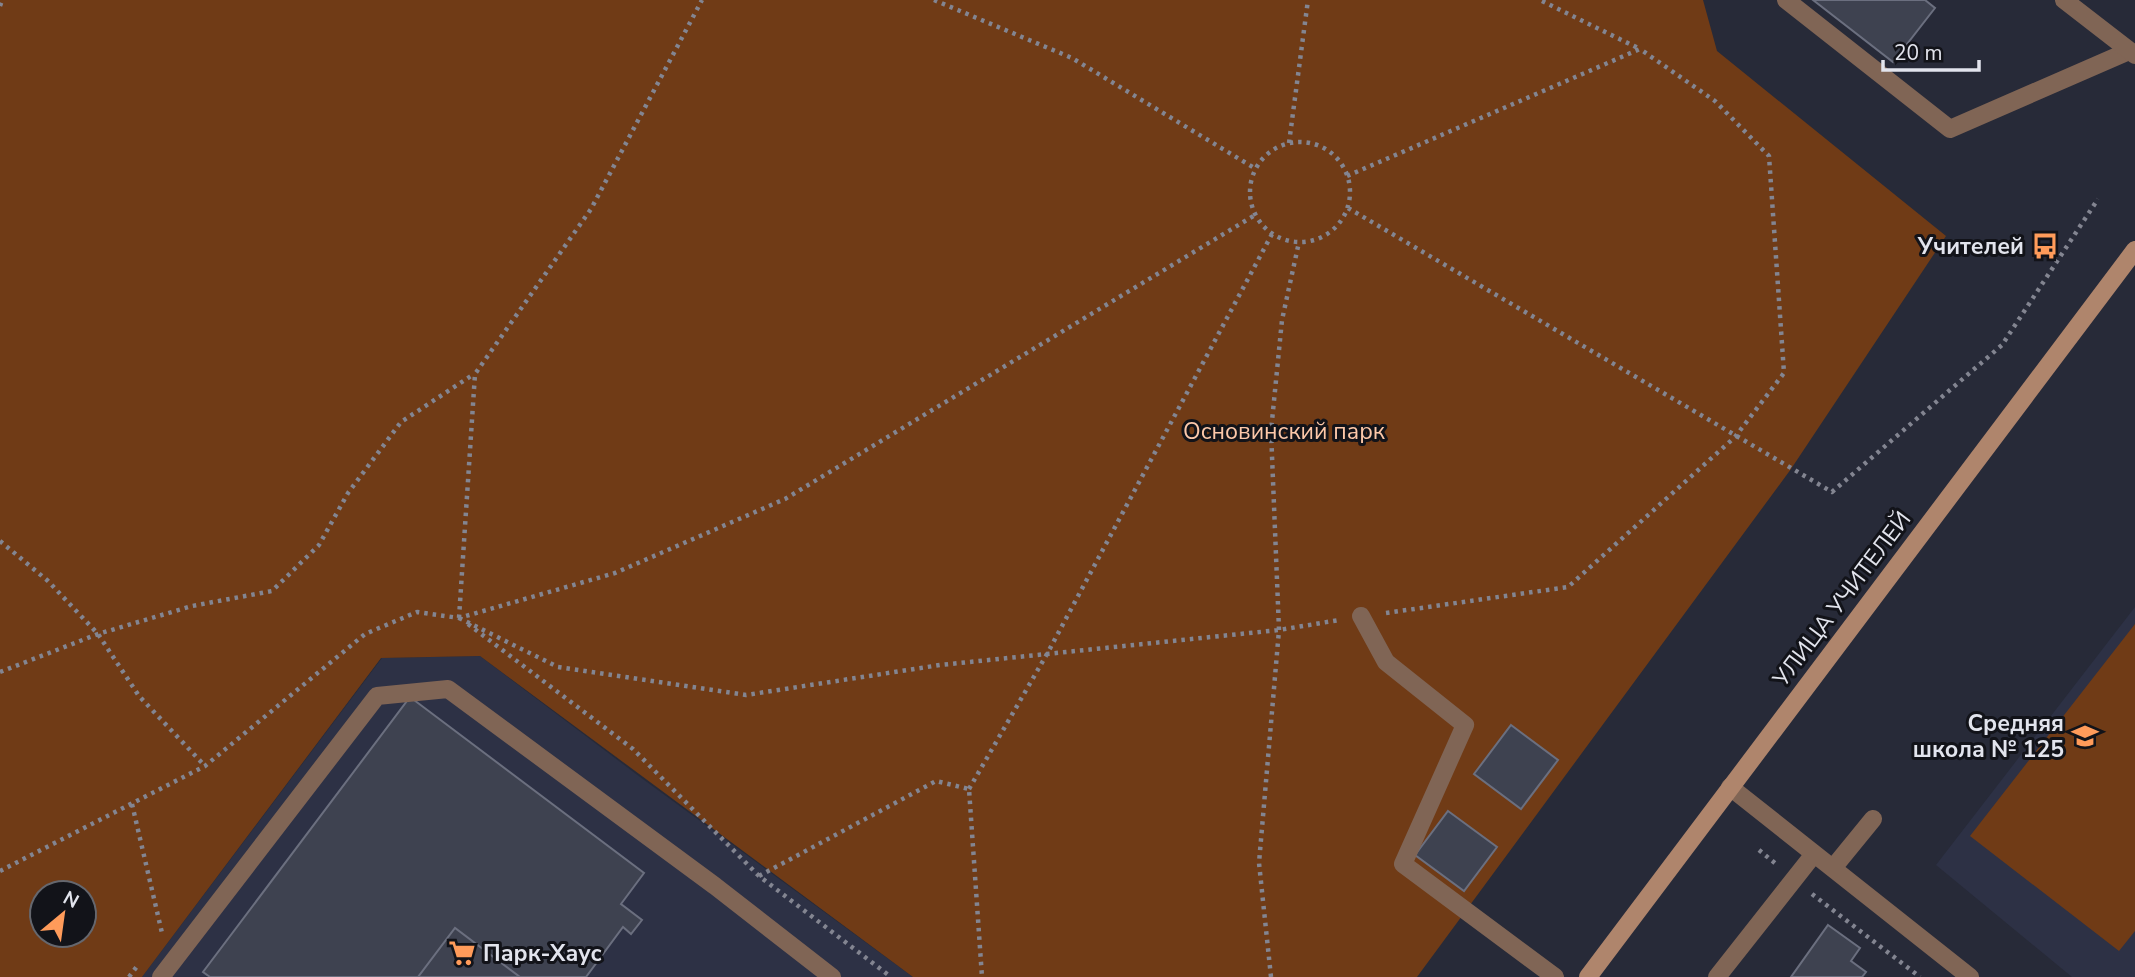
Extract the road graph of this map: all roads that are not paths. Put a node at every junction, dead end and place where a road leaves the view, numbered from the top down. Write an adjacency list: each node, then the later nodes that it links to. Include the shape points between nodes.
1 (1786, 0): 3 (street, via 1950,129)
2 (2063, 0): 3 (street)
3 (2132, 53)
4 (2135, 250): 6 (main road, УЛИЦА УЧИТЕЛЕЙ)
5 (1361, 616): 12 (street, via 1386,662 1465,725 1403,864)
6 (1730, 787): 8 (street); 13 (main road, УЛИЦА УЧИТЕЛЕЙ)
7 (1873, 819): 9 (street)
8 (1814, 854): 9 (street); 14 (street)
9 (1833, 868): 15 (street)
10 (162, 977): 11 (street, via 377,696 447,688)
11 (832, 977)
12 (1555, 977)
13 (1588, 977)
14 (1717, 977)
15 (1970, 977)

